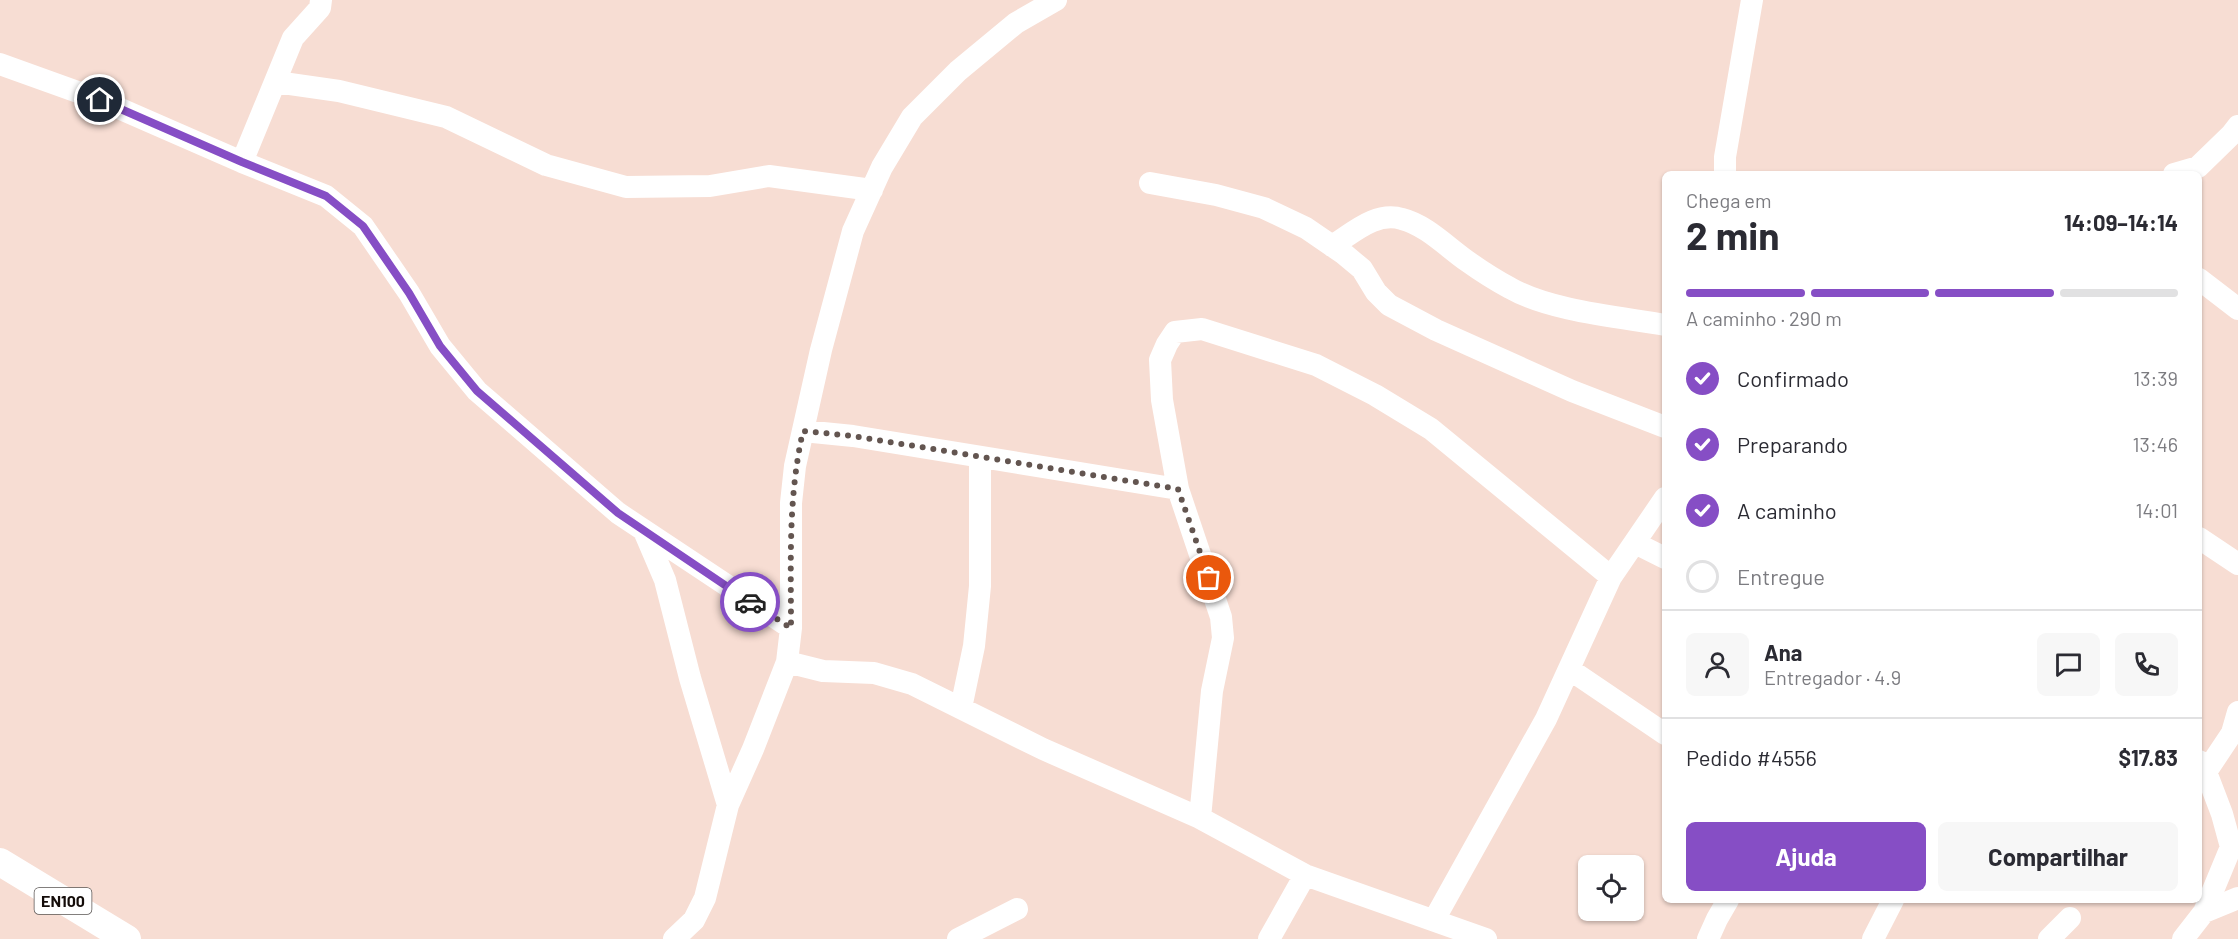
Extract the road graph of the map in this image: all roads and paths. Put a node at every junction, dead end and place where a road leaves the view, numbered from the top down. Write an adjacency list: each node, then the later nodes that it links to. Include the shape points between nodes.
1 (321, 0): 5 (street, via 320,8 293,38)
2 (1056, 0): 11 (street, via 1008,30 958,71 912,117)
3 (1752, 0): 8 (street)
4 (0, 64): 7 (street, via 100,100)
5 (276, 82): 7 (street); 11 (street, via 339,91 446,117 546,165 626,187 710,186 769,176)
6 (2238, 126): 9 (street, via 2198,167)
7 (242, 162): 21 (street, via 326,196 363,226 440,346 477,391)
8 (1725, 171)
9 (2184, 171)
10 (1150, 183): 12 (street, via 1264,207)
11 (872, 190): 17 (street, via 853,231)
12 (1332, 246): 15 (street, via 1376,219 1402,219 1425,230 1512,289 1558,306); 16 (street, via 1362,269 1389,305 1542,378)
13 (2202, 281): 14 (street)
14 (2238, 309)
15 (1662, 324)
16 (1662, 426)
17 (803, 431): 18 (street); 27 (street, via 791,503)
18 (980, 458): 19 (street); 30 (street, via 980,586 974,646)
19 (1178, 489): 26 (street, via 1162,400 1160,360 1175,332 1202,329 1316,365 1376,395 1431,429); 35 (street, via 1222,627)
20 (1662, 502): 23 (street)
21 (644, 531): 27 (street); 34 (street, via 664,580)
22 (2202, 540): 25 (street)
23 (1635, 543): 24 (street); 26 (street)
24 (1662, 556)
25 (2238, 564)
26 (1611, 577): 29 (street)
27 (791, 628): 28 (street)
28 (787, 662): 30 (street, via 823,671 874,674 912,684); 34 (street)
29 (1569, 669): 32 (street); 45 (street, via 1546,719)
30 (961, 708): 35 (street)
31 (2238, 712): 33 (street, via 2232,733)
32 (1662, 732)
33 (2203, 766): 36 (street)
34 (728, 805): 47 (street, via 705,898 694,920)
35 (1200, 818): 38 (street)
36 (2234, 850): 43 (street)
37 (0, 862): 46 (main road, EN100)
38 (1305, 875): 45 (street); 49 (street)
39 (2238, 898): 43 (street)
40 (1726, 903): 51 (street)
41 (1891, 903): 52 (street)
42 (1017, 909): 48 (street)
43 (2204, 912): 54 (street)
44 (2070, 918): 53 (street)
45 (1434, 920): 50 (street)
46 (127, 939)
47 (674, 939)
48 (958, 939)
49 (1269, 939)
50 (1486, 939)
51 (1708, 939)
52 (1872, 939)
53 (2049, 939)
54 (2183, 939)

